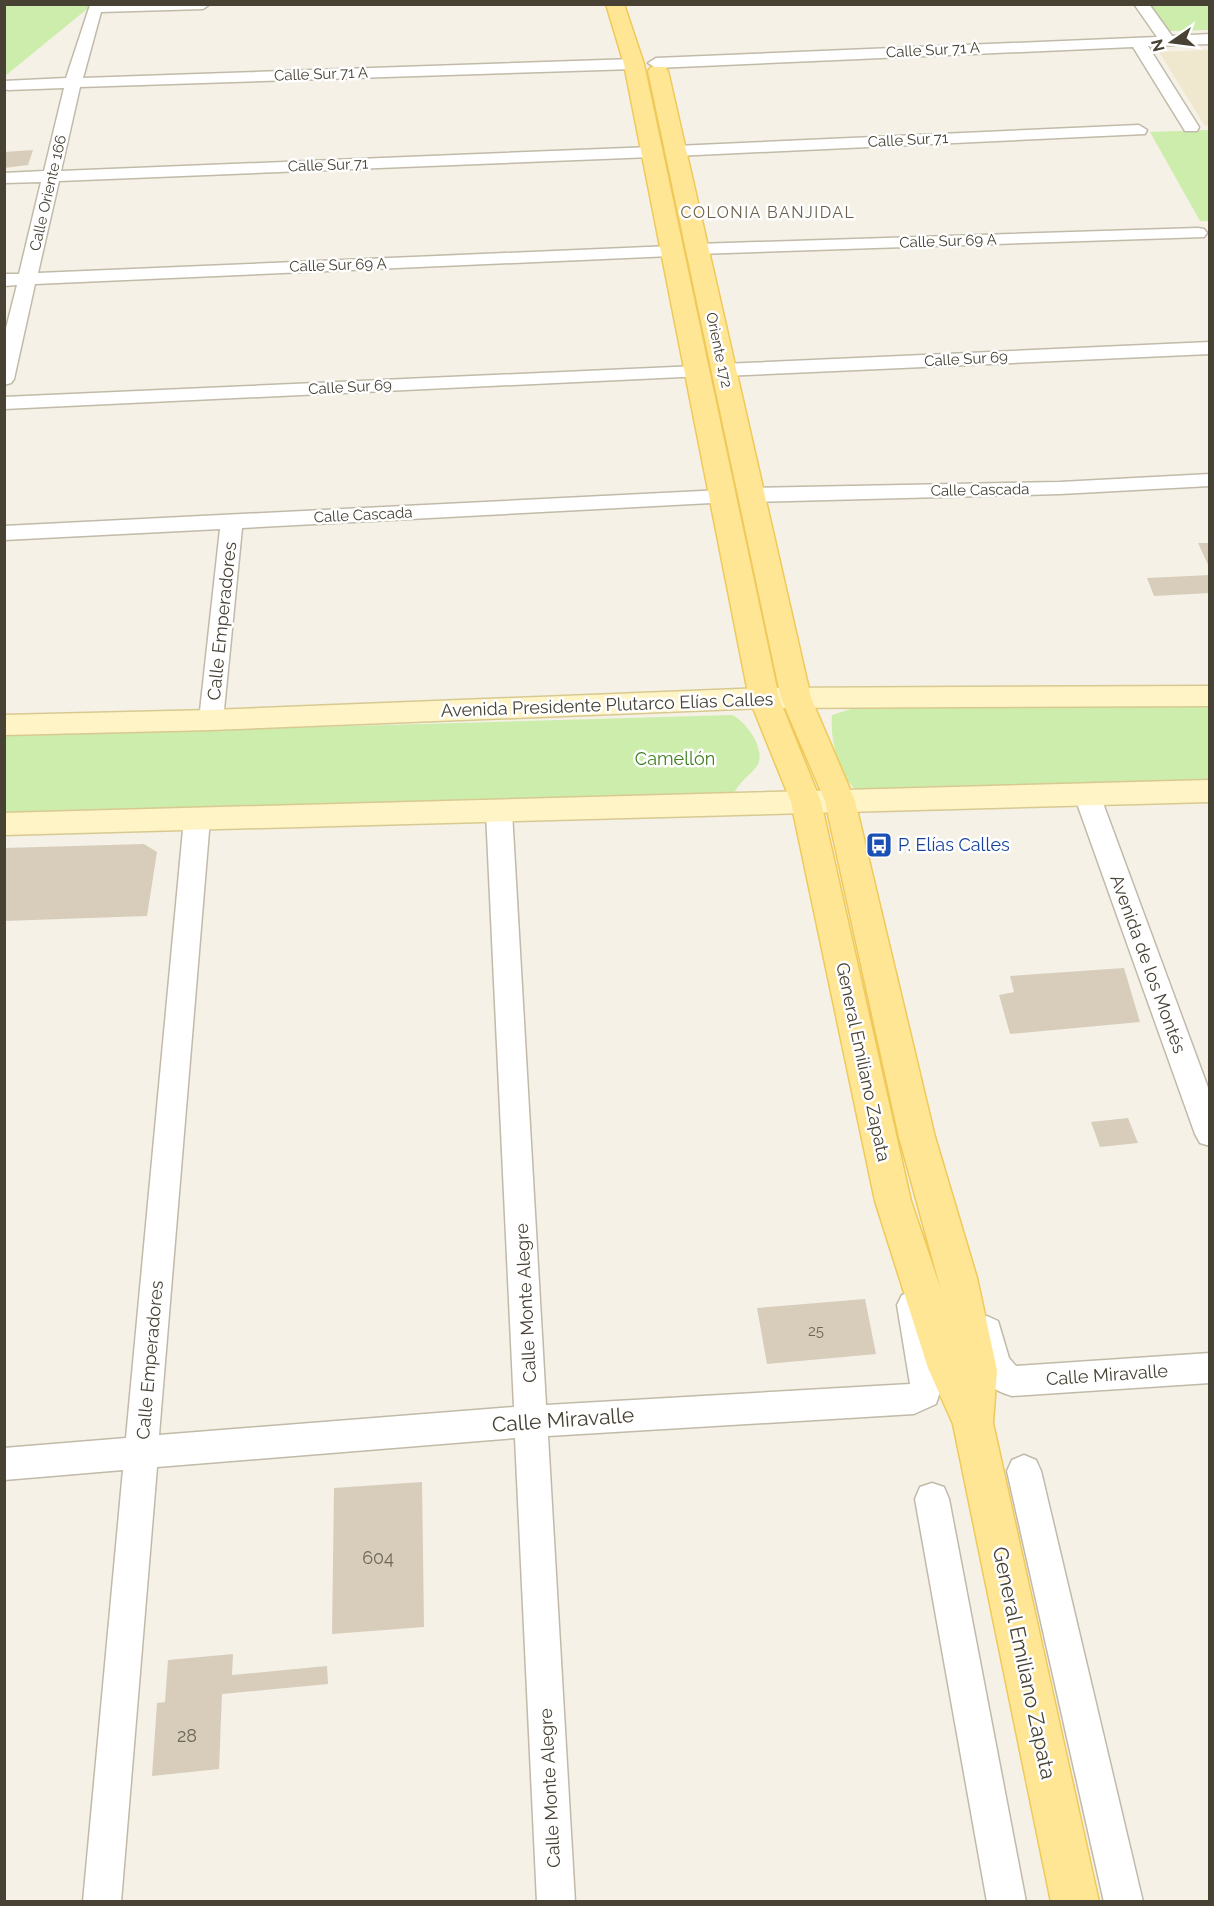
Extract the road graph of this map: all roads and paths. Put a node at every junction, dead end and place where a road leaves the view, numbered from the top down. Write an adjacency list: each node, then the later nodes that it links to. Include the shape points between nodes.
1 (203, 4): 5 (street)
2 (615, 4): 9 (main road, Oriente 172)
3 (636, 4): 9 (main road, Oriente 172)
4 (1141, 4): 7 (street)
5 (97, 6): 10 (street, Calle Oriente 166)
6 (1209, 39): 7 (street, Calle Sur 71 A)
7 (1167, 40): 8 (street, Calle Sur 71 A)
8 (1137, 41): 9 (street, Calle Sur 71 A); 12 (street)
9 (645, 63): 10 (street, Calle Sur 71 A); 14 (main road, Oriente 172); 15 (main road, Oriente 172)
10 (73, 83): 11 (street, Calle Sur 71 A); 16 (street, Calle Oriente 166)
11 (8, 86)
12 (1191, 127)
13 (1139, 129): 14 (street, Calle Sur 71)
14 (676, 150): 19 (main road, Oriente 172)
15 (652, 152): 16 (street, Calle Sur 71); 20 (main road, Oriente 172)
16 (53, 176): 17 (street, Calle Sur 71); 21 (street, Calle Oriente 166)
17 (4, 178)
18 (1198, 233): 19 (street, Calle Sur 69 A)
19 (697, 249): 24 (main road, Oriente 172)
20 (671, 251): 21 (street, Calle Sur 69 A); 25 (main road, Oriente 172)
21 (27, 279): 22 (street, Calle Sur 69 A); 26 (street, Calle Oriente 166)
22 (4, 280)
23 (1209, 348): 24 (street, Calle Sur 69)
24 (723, 370): 29 (main road, Oriente 172)
25 (696, 372): 27 (street, Calle Sur 69); 30 (main road, Oriente 172)
26 (4, 379)
27 (4, 403)
28 (1209, 480): 29 (street, Calle Cascada, via 1060,488)
29 (750, 495): 34 (main road, Oriente 172)
30 (722, 496): 31 (street, Calle Cascada); 34 (main road, Oriente 172)
31 (232, 522): 32 (street, Calle Cascada); 35 (street, Calle Emperadores)
32 (4, 533)
33 (1209, 696): 34 (main road, Avenida Presidente Plutarco Elías Calles)
34 (780, 698): 35 (main road, Avenida Presidente Plutarco Elías Calles); 39 (main road, General Emiliano Zapata)
35 (211, 720): 36 (main road, Avenida Presidente Plutarco Elías Calles)
36 (4, 725)
37 (1209, 791): 38 (main road)
38 (1087, 795): 39 (main road); 43 (street, Avenida de los Montés)
39 (823, 802): 40 (main road); 44 (main road, General Emiliano Zapata); 45 (main road, General Emiliano Zapata)
40 (499, 812): 41 (main road); 47 (street, Calle Monte Alegre)
41 (197, 819): 42 (main road); 49 (street, Calle Emperadores)
42 (4, 824)
43 (1209, 1134)
44 (893, 1200): 47 (street, Calle Miravalle, via 927,1383 921,1397); 48 (main road, General Emiliano Zapata, via 948,1368)
45 (958, 1278): 46 (street, Calle Miravalle, via 985,1324 994,1361 1004,1378 1021,1381); 48 (main road, General Emiliano Zapata, via 977,1370)
46 (1209, 1368)
47 (532, 1421): 49 (street, Calle Miravalle); 54 (street, Calle Monte Alegre)
48 (973, 1424): 56 (main road, General Emiliano Zapata)
49 (141, 1455): 50 (street, Calle Miravalle); 53 (street, Calle Emperadores)
50 (4, 1464)
51 (1024, 1471): 57 (street)
52 (932, 1499): 55 (street)
53 (102, 1902)
54 (556, 1902)
55 (1007, 1902)
56 (1075, 1902)
57 (1124, 1902)

